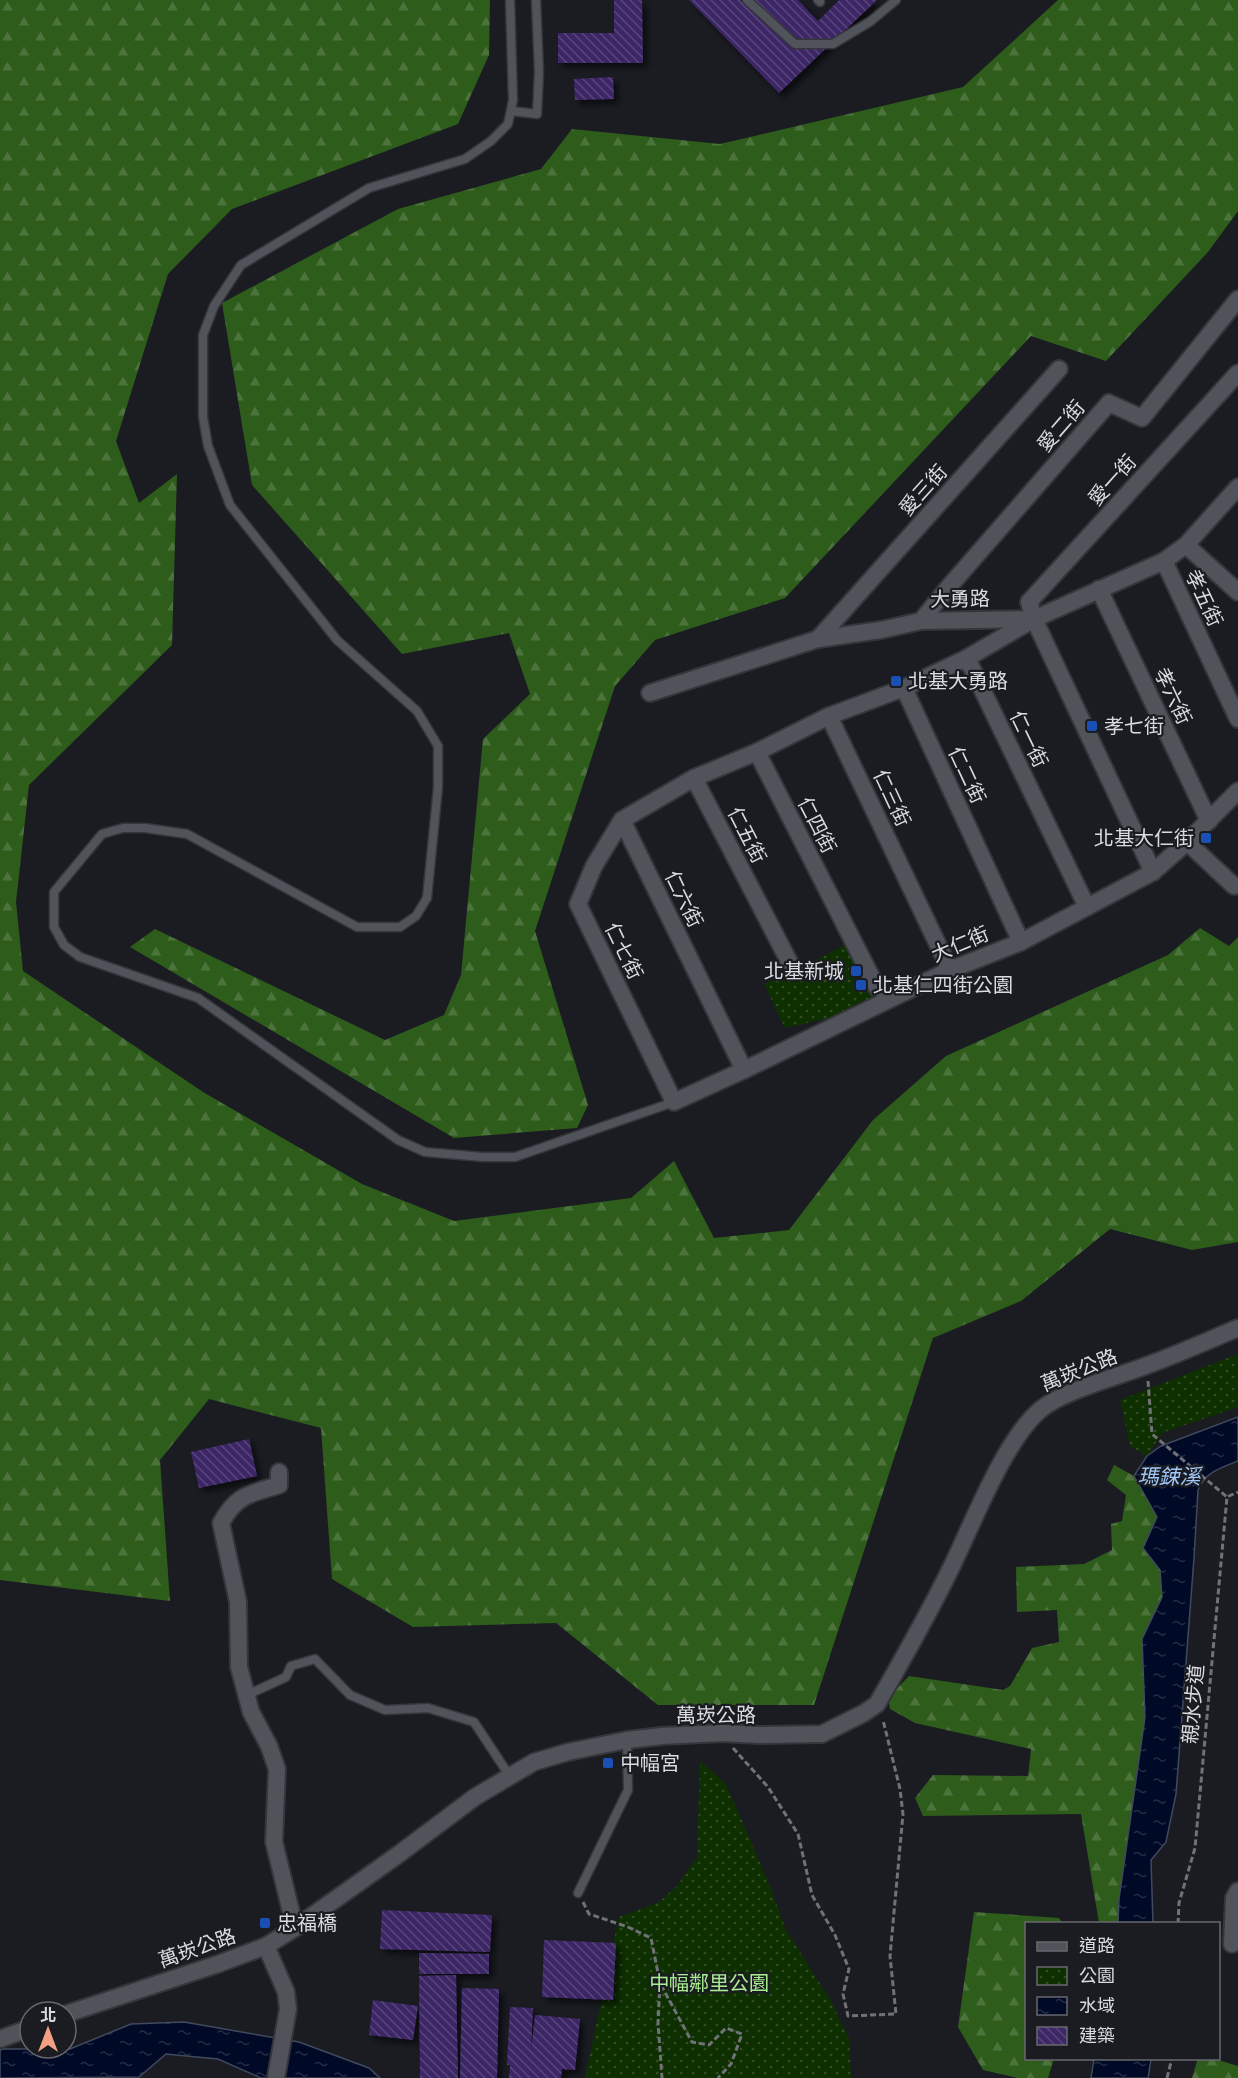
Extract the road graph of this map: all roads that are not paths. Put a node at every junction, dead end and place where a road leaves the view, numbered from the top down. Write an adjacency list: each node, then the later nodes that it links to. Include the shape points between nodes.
1 (510, 0): 5 (lane)
2 (537, 0): 5 (lane, via 537,114)
3 (747, 0): 4 (lane, via 795,44 833,44)
4 (896, 0)
5 (510, 111): 36 (lane, via 508,124 465,159 369,188 241,265 214,306 203,335 203,417 208,446 230,505 337,640 417,711 438,746 427,898 416,916 400,927 357,927 187,834 123,828 102,834 54,892 54,927 64,945 80,957 198,998 398,1140 425,1152 516,1157)
6 (1238, 299): 15 (street, 愛二街, via 1142,418 1109,403)
7 (1059, 369): 16 (street, 愛三街)
8 (1238, 373): 14 (street, 愛一街, via 1029,602)
9 (1237, 491): 10 (street, 大勇路)
10 (1186, 545): 11 (street, 大勇路); 13 (street)
11 (1164, 561): 12 (street, 大勇路); 21 (street, 孝五街)
12 (1099, 589): 14 (street, 大勇路); 26 (street, 孝六街)
13 (1238, 592)
14 (1034, 619): 15 (street, 大勇路); 17 (street); 28 (street)
15 (921, 621): 16 (street, 大勇路)
16 (818, 639): 19 (street, 大勇路)
17 (967, 658): 18 (street); 30 (street, 仁一街)
18 (904, 688): 20 (street); 31 (street, 仁二街)
19 (650, 693)
20 (830, 716): 22 (street); 32 (street, 仁三街)
21 (1238, 719)
22 (757, 752): 23 (street); 34 (street, 仁四街)
23 (694, 778): 25 (street); 33 (street, 仁五街)
24 (1238, 791): 26 (street, 大仁街)
25 (622, 820): 35 (street, 仁六街); 36 (street, 仁七街, via 594,866 578,904)
26 (1209, 821): 27 (street, 大仁街)
27 (1187, 842): 28 (street, 大仁街); 29 (street)
28 (1153, 872): 30 (street, 大仁街)
29 (1234, 886)
30 (1086, 907): 31 (street, 大仁街)
31 (1021, 942): 32 (street, 大仁街)
32 (950, 970): 35 (street, 大仁街)
33 (794, 971)
34 (877, 988)
35 (744, 1070): 36 (street, 大仁街)
36 (674, 1101)
37 (1238, 1328): 40 (street, 萬崁公路, via 1060,1397 1041,1408 1012,1446 927,1618 877,1704 864,1713 822,1734 722,1732)
38 (279, 1472): 39 (street, via 279,1485 243,1496 229,1508 221,1523 238,1602 239,1667)
39 (247, 1695): 41 (lane, via 286,1677 291,1666 315,1659 350,1695 385,1710 428,1708 474,1722); 44 (street, via 277,1769 274,1842)
40 (627, 1740): 41 (street, 萬崁公路, via 534,1762); 43 (lane, via 628,1790)
41 (508, 1776): 44 (street, 萬崁公路)
42 (1238, 1891): 45 (street, via 1234,1898)
43 (578, 1893)
44 (295, 1928): 46 (street, 萬崁公路)
45 (1232, 1944)
46 (266, 1946): 47 (street, 萬崁公路); 50 (street, via 286,1992 288,2009)
47 (78, 2010)
48 (18, 2032): 49 (street)
49 (0, 2039)
50 (276, 2078)

